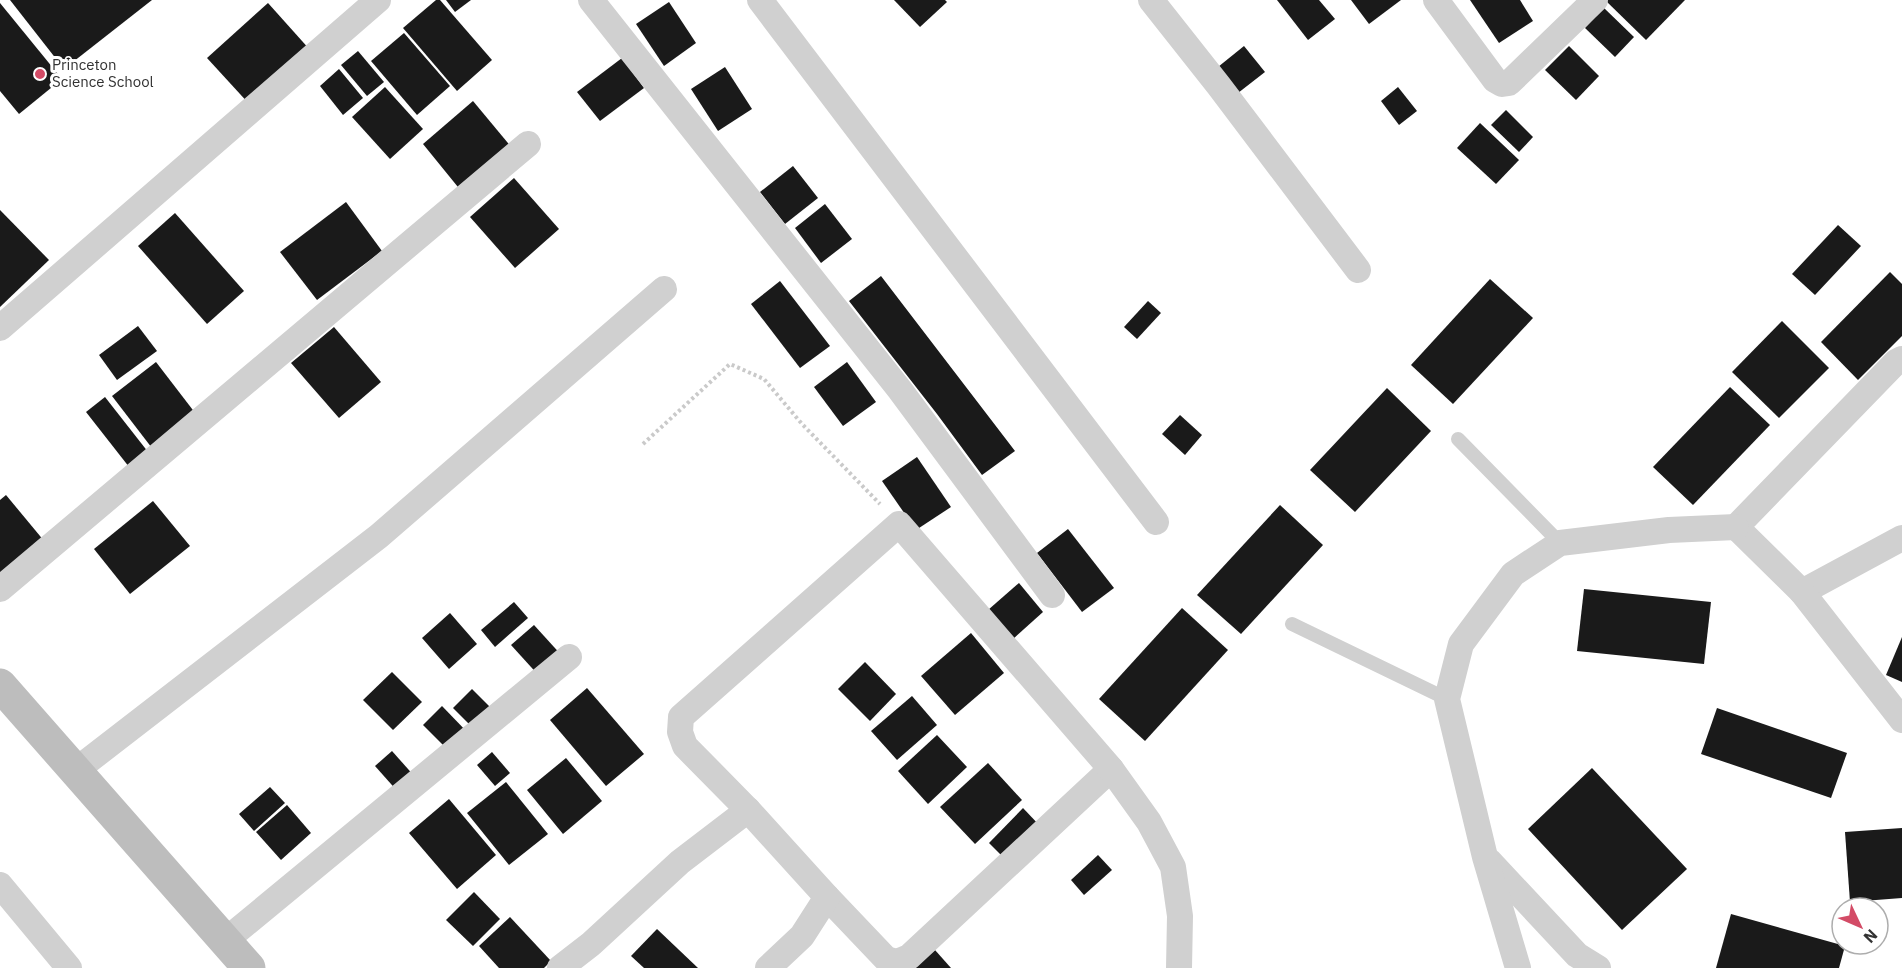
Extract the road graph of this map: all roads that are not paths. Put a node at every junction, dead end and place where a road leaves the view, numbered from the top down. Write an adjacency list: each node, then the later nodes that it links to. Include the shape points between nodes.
1 (378, 0): 10 (street)
2 (591, 0): 19 (street, via 900,390)
3 (759, 0): 13 (street)
4 (1150, 0): 8 (street)
5 (1436, 0): 6 (street, via 1495,80 1502,84 1509,83)
6 (1595, 0)
7 (528, 144): 17 (street)
8 (1358, 270)
9 (664, 289): 26 (street, via 379,537)
10 (0, 328)
11 (1902, 359): 14 (street)
12 (1458, 439): 16 (lane)
13 (1156, 522)
14 (1736, 527): 16 (street); 18 (street)
15 (1902, 538): 18 (street)
16 (1560, 543): 23 (street, via 1513,574 1461,644)
17 (0, 589)
18 (1802, 592): 24 (street)
19 (1052, 595)
20 (1292, 624): 23 (lane)
21 (569, 657): 31 (street)
22 (0, 685): 26 (street)
23 (1447, 699): 28 (street)
24 (1902, 720)
25 (1111, 769): 27 (street, via 899,524 681,717 680,732 685,746); 30 (street, via 909,957 897,962 886,959); 36 (street, via 1149,822 1173,867 1180,916)
26 (75, 771): 31 (street)
27 (748, 810): 30 (street); 34 (street, via 680,862)
28 (1485, 857): 37 (street); 38 (street, via 1577,955)
29 (0, 885): 32 (street)
30 (827, 897): 35 (street, via 801,936)
31 (226, 940): 33 (street)
32 (69, 968)
33 (249, 968)
34 (560, 968)
35 (768, 968)
36 (1179, 968)
37 (1518, 968)
38 (1598, 968)

